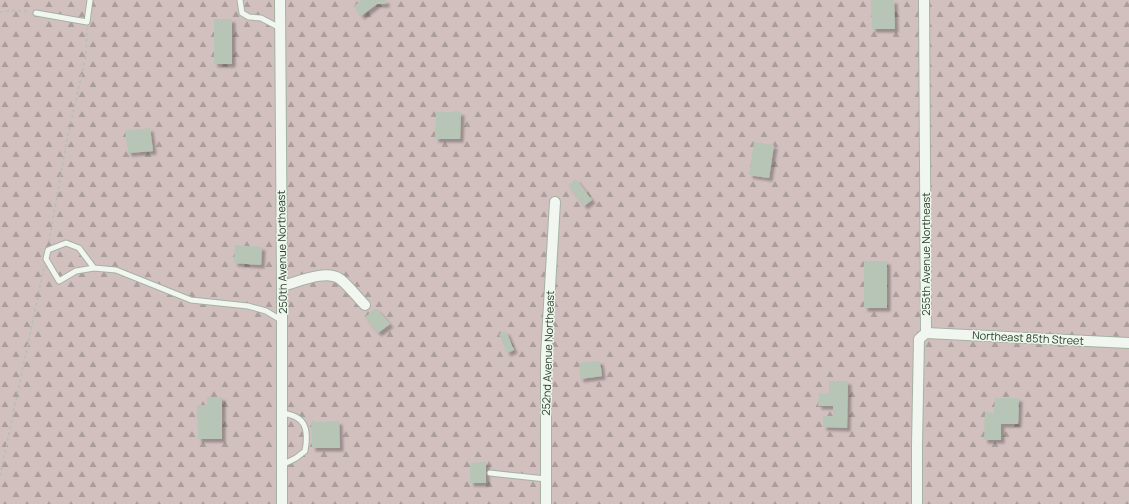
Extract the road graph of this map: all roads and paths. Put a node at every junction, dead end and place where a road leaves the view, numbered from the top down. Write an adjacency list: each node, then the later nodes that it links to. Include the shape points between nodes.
1 (90, 0): 7 (lane)
2 (240, 0): 8 (lane, via 242,13 249,17 261,18)
3 (280, 0): 8 (street, 250th Avenue Northeast)
4 (924, 0): 16 (street, 255th Avenue Northeast)
5 (0, 12): 6 (path, via 16,10)
6 (36, 13): 7 (lane)
7 (87, 22): 10 (path, via 86,55 66,144)
8 (281, 29): 13 (street, 250th Avenue Northeast)
9 (555, 202): 22 (street, 252nd Avenue Northeast, via 546,356)
10 (48, 250): 11 (lane); 12 (lane, via 66,243 79,248)
11 (46, 258): 12 (lane, via 59,281 76,271); 21 (path)
12 (94, 268): 15 (lane, via 116,270 191,300 248,306 266,311)
13 (282, 286): 14 (street, via 320,275 331,275 340,279); 15 (street, 250th Avenue Northeast)
14 (364, 305)
15 (282, 320): 18 (street, 250th Avenue Northeast)
16 (926, 333): 17 (street, Northeast 85th Street); 25 (street, 255th Avenue Northeast, via 919,339)
17 (1129, 343)
18 (282, 413): 19 (street, 250th Avenue Northeast); 19 (lane, via 294,414 307,430 305,451)
19 (282, 465): 23 (street, 250th Avenue Northeast)
20 (490, 473): 22 (lane)
21 (0, 476)
22 (546, 479): 24 (street, 252nd Avenue Northeast)
23 (282, 504)
24 (546, 504)
25 (918, 504)

